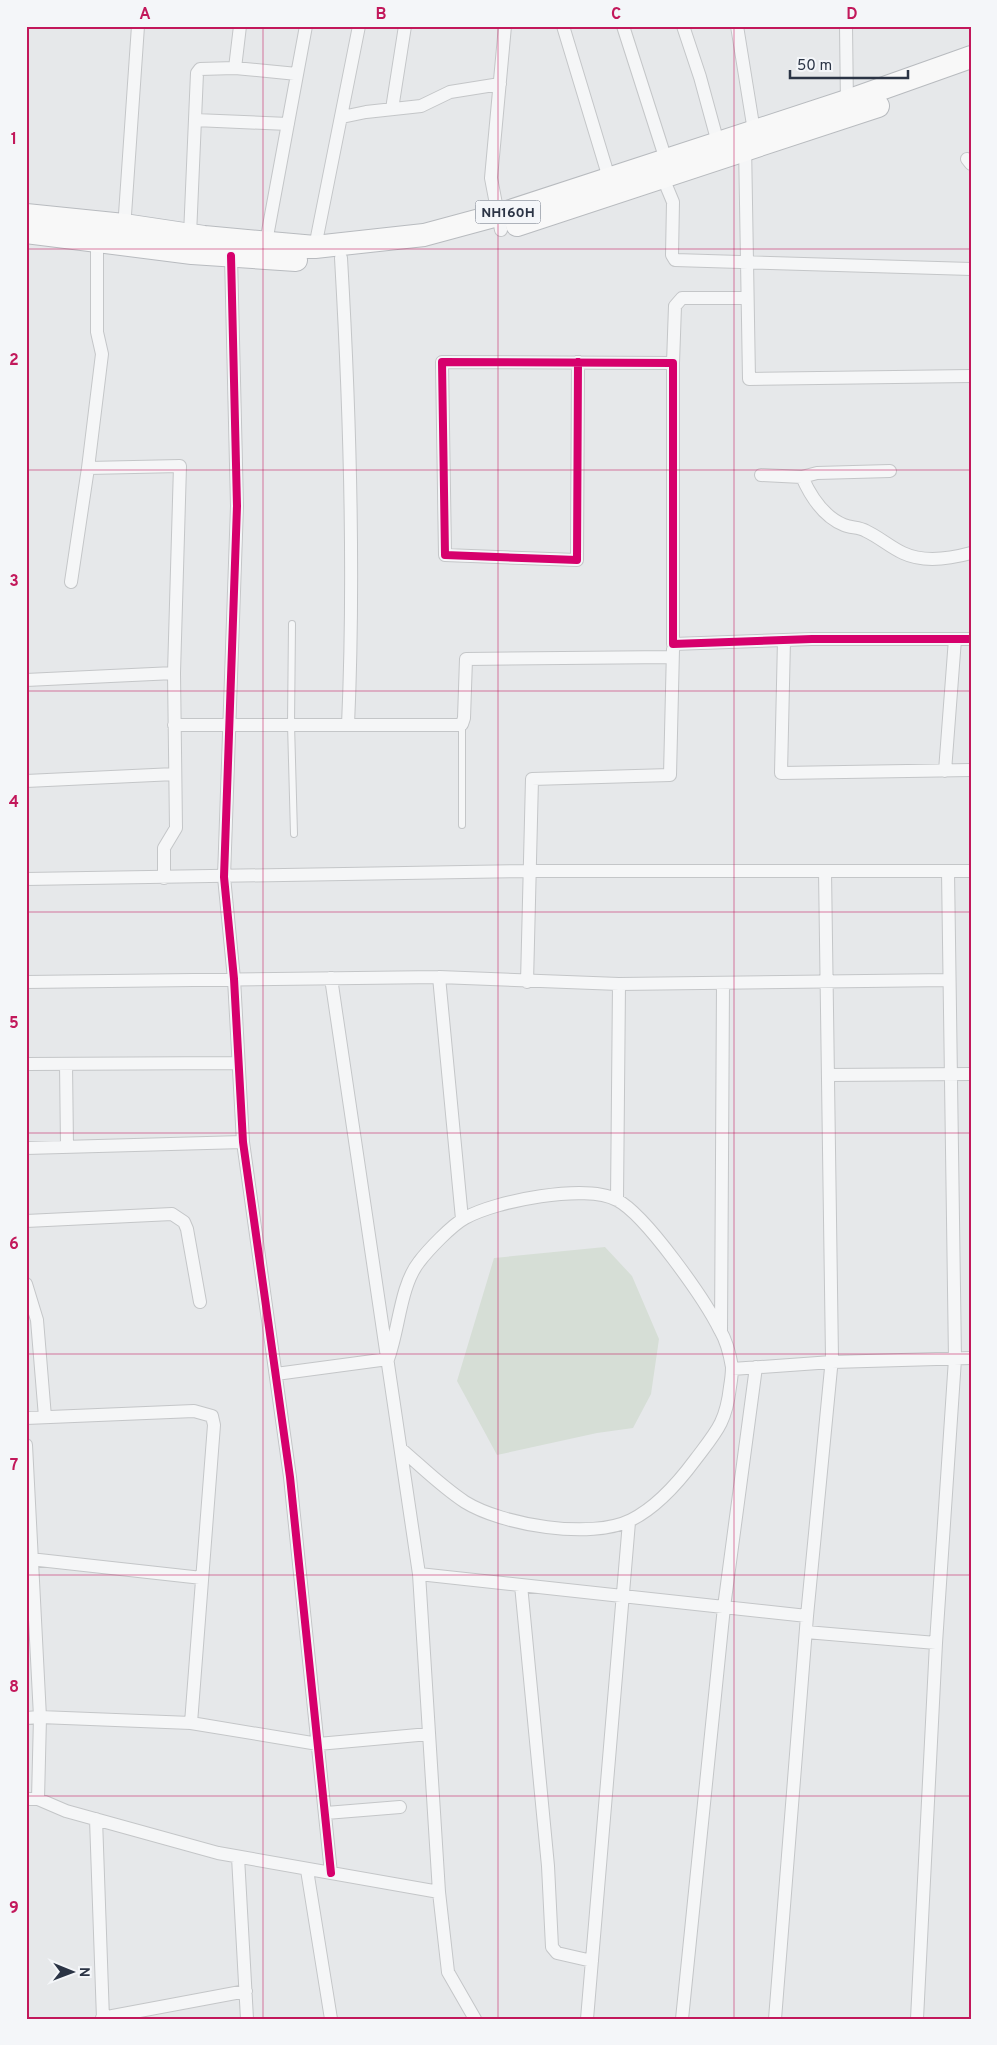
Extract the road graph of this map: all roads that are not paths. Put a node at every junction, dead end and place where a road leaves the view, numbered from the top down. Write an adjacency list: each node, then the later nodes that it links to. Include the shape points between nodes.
1 (138, 26): 30 (street)
2 (240, 26): 13 (street)
3 (306, 26): 15 (street)
4 (359, 26): 19 (street)
5 (405, 26): 17 (street)
6 (505, 26): 16 (street)
7 (563, 26): 25 (street)
8 (623, 26): 24 (street)
9 (683, 26): 23 (street)
10 (737, 26): 22 (street)
11 (846, 26): 18 (street)
12 (971, 57): 18 (highway, NH160H)
13 (234, 68): 15 (street); 20 (street, via 198,70)
14 (971, 72): 18 (highway, NH160H)
15 (297, 74): 21 (street)
16 (500, 84): 17 (street, via 450,92 421,106); 27 (street, via 491,178)
17 (392, 109): 19 (street)
18 (847, 109): 22 (highway, NH160H)
19 (342, 117): 33 (street)
20 (195, 120): 21 (street); 29 (street)
21 (288, 124): 32 (street)
22 (748, 139): 23 (highway, NH160H); 24 (highway, NH160H); 36 (street)
23 (718, 143): 24 (highway, NH160H)
24 (664, 169): 25 (highway, NH160H); 27 (highway, NH160H); 36 (street, via 672,202 673,258)
25 (609, 178): 27 (highway, NH160H)
26 (26, 216): 30 (highway, NH160H)
27 (500, 222): 33 (highway, NH160H, via 424,235); 35 (highway, NH160H, via 411,250)
28 (26, 232): 31 (highway, NH160H)
29 (190, 234): 30 (highway, NH160H); 32 (highway, NH160H)
30 (123, 235): 31 (highway, NH160H); 34 (highway, NH160H)
31 (97, 240): 42 (street, via 97,332 102,354)
32 (266, 242): 33 (highway, NH160H)
33 (315, 246)
34 (231, 256): 35 (highway, NH160H, via 310,261); 55 (street, via 237,506)
35 (341, 258): 59 (street, via 349,389 352,631)
36 (747, 263): 37 (street); 38 (street)
37 (971, 269)
38 (747, 298): 40 (street, via 682,298 678,301 675,306); 41 (street, via 749,379)
39 (578, 362): 39 (street, via 442,362 445,556 577,560); 40 (street)
40 (673, 362): 52 (street)
41 (971, 376)
42 (88, 468): 47 (street); 53 (street, via 180,466)
43 (890, 471): 45 (street, via 817,473)
44 (761, 475): 45 (street)
45 (802, 477): 46 (street, via 811,496 836,520 868,532 902,553 925,559)
46 (971, 553)
47 (70, 582)
48 (292, 624): 56 (lane)
49 (955, 639): 50 (street); 51 (street); 61 (street)
50 (971, 639)
51 (784, 640): 52 (street); 61 (street, via 781,773)
52 (672, 650): 57 (street, via 466,659); 69 (street, via 670,776 532,779)
53 (174, 674): 54 (street); 58 (street)
54 (26, 680)
55 (229, 724): 56 (street); 58 (street); 70 (street)
56 (291, 724): 59 (street); 65 (lane)
57 (462, 724): 59 (street); 64 (lane)
58 (174, 725): 62 (street)
59 (348, 725)
60 (971, 770): 61 (street)
61 (945, 771)
62 (175, 774): 63 (street); 71 (street, via 176,828 164,848)
63 (26, 781)
64 (462, 825)
65 (294, 834)
66 (826, 871): 67 (street); 69 (street); 79 (street)
67 (948, 871): 68 (street); 76 (street)
68 (971, 871)
69 (530, 872): 70 (street); 78 (street)
70 (224, 877): 71 (street); 75 (street)
71 (164, 878): 72 (street)
72 (26, 879)
73 (439, 977): 74 (street); 78 (street); 92 (street)
74 (331, 978): 75 (street); 98 (street)
75 (234, 980): 77 (street); 82 (street)
76 (950, 980): 79 (street); 87 (street)
77 (26, 982)
78 (526, 982): 80 (street)
79 (826, 982): 81 (street); 86 (street)
80 (619, 984): 81 (street); 91 (street)
81 (723, 984): 96 (street)
82 (238, 1063): 84 (street); 88 (street)
83 (26, 1064): 84 (street)
84 (66, 1064): 89 (street)
85 (971, 1074): 87 (street)
86 (828, 1075): 87 (street); 100 (street)
87 (951, 1075): 99 (street)
88 (243, 1142): 89 (street); 103 (street)
89 (68, 1147): 90 (street)
90 (26, 1148)
91 (617, 1200): 92 (street, via 602,1194 564,1193 497,1206); 96 (street, via 634,1212 681,1270)
92 (462, 1219): 98 (street, via 419,1261 411,1274)
93 (26, 1221): 95 (street, via 178,1216 187,1229)
94 (26, 1284): 104 (street, via 37,1320)
95 (200, 1302)
96 (722, 1332): 102 (street)
97 (971, 1358): 99 (street)
98 (388, 1359): 103 (street); 107 (street)
99 (955, 1359): 100 (street); 117 (street)
100 (832, 1362): 101 (street); 115 (street)
101 (756, 1367): 102 (street); 114 (street)
102 (732, 1369): 108 (street, via 723,1423 667,1494)
103 (276, 1374): 122 (street)
104 (45, 1417): 105 (street); 111 (street, via 194,1411 212,1416 214,1425)
105 (26, 1418)
106 (26, 1445): 109 (street)
107 (401, 1449): 108 (street, via 467,1503 517,1522 580,1529); 110 (street)
108 (629, 1522): 113 (street)
109 (30, 1559): 111 (street); 118 (street)
110 (419, 1574): 112 (street); 121 (street)
111 (202, 1578): 120 (street)
112 (521, 1585): 113 (street); 131 (street, via 548,1866 552,1947 557,1953)
113 (622, 1596): 114 (street); 131 (street)
114 (724, 1607): 115 (street); 138 (street)
115 (807, 1616): 116 (street)
116 (806, 1632): 117 (street); 139 (street)
117 (936, 1643): 140 (street)
118 (40, 1717): 119 (street); 120 (street); 123 (street)
119 (26, 1718)
120 (191, 1723): 122 (street)
121 (429, 1734): 122 (street); 130 (street)
122 (318, 1744): 125 (street)
123 (32, 1799): 126 (street)
124 (400, 1807): 125 (street)
125 (326, 1814): 129 (street)
126 (96, 1819): 127 (street); 133 (street)
127 (238, 1856): 128 (street); 132 (street)
128 (307, 1870): 129 (street); 135 (street)
129 (331, 1873): 130 (street)
130 (439, 1892): 136 (street, via 448,1972)
131 (592, 1961): 137 (street)
132 (246, 1991): 133 (street); 134 (street)
133 (102, 2018)
134 (247, 2019)
135 (331, 2019)
136 (475, 2019)
137 (587, 2019)
138 (682, 2019)
139 (775, 2019)
140 (917, 2019)

